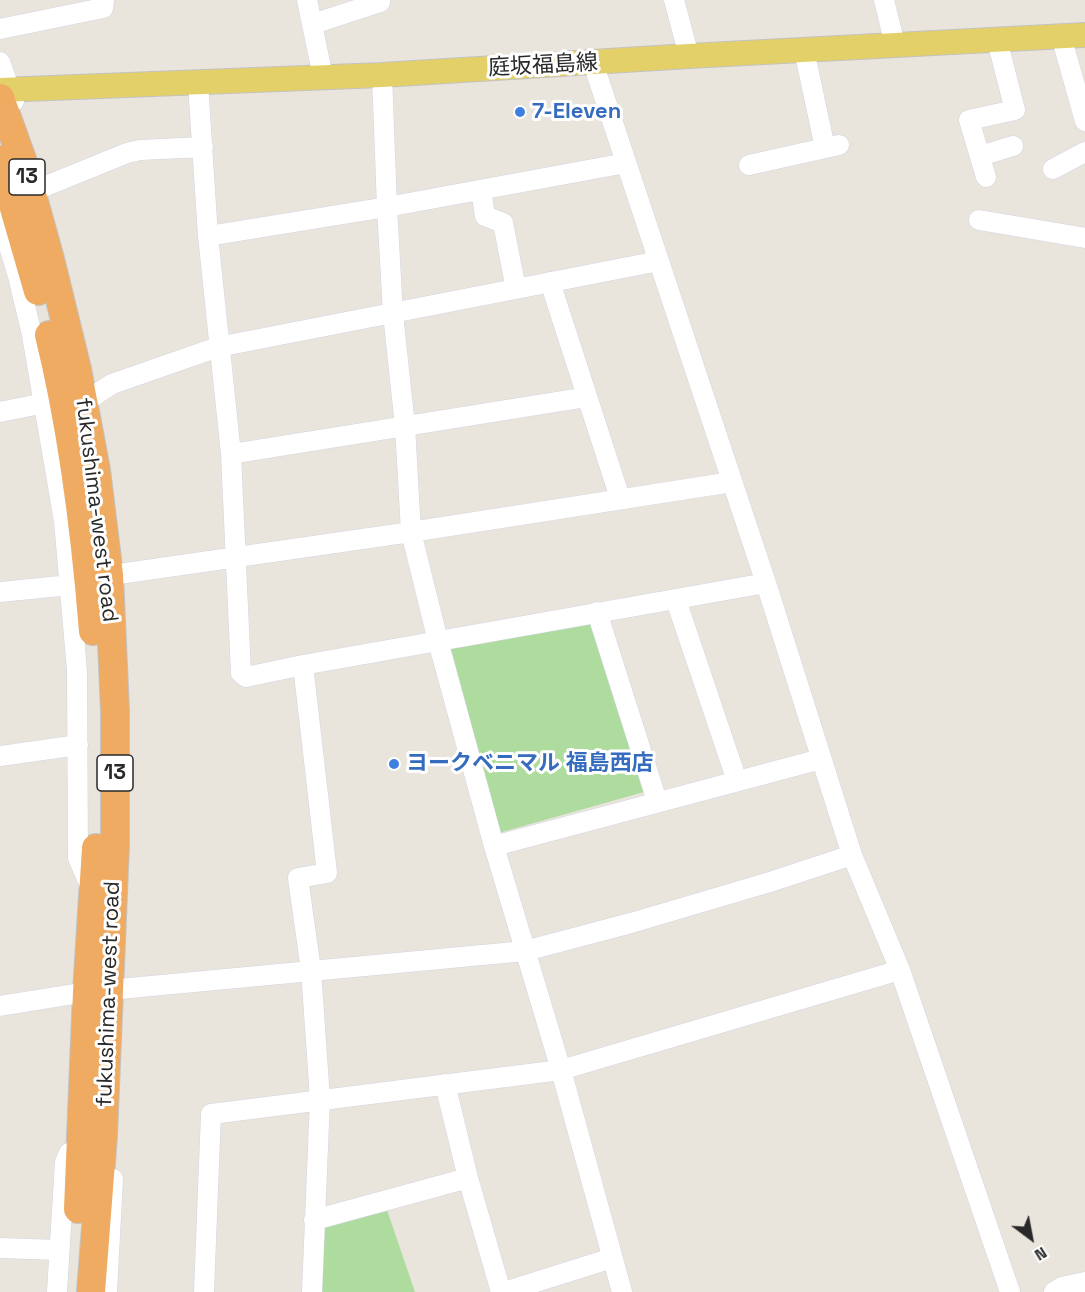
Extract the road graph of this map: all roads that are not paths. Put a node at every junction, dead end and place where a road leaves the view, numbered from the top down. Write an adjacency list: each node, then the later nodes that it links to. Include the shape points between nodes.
1 (104, 0): 7 (street, via 103,8)
2 (308, 0): 6 (street)
3 (380, 0): 6 (street)
4 (674, 0): 13 (street)
5 (884, 0): 11 (street)
6 (313, 24): 17 (street)
7 (0, 29)
8 (1085, 35): 9 (main road, 庭坂福島線)
9 (1060, 36): 10 (main road, 庭坂福島線); 20 (street)
10 (997, 40): 11 (main road, 庭坂福島線); 24 (street, via 1015,110 969,120)
11 (895, 45): 12 (main road, 庭坂福島線)
12 (804, 50): 13 (main road, 庭坂福島線); 27 (street, via 832,146)
13 (689, 56): 15 (main road, 庭坂福島線)
14 (0, 62): 19 (street)
15 (593, 63): 16 (main road, 庭坂福島線); 26 (street)
16 (382, 75): 17 (main road, 庭坂福島線); 32 (street)
17 (323, 77): 18 (main road, 庭坂福島線)
18 (198, 83): 19 (main road, 庭坂福島線); 22 (street)
19 (3, 92): 30 (street); 38 (highway, fukushima-west road / 13, via 23,162)
20 (1085, 122)
21 (1013, 146): 24 (street)
22 (203, 147): 30 (street, via 127,153); 35 (street)
23 (1085, 152): 28 (street)
24 (980, 156): 29 (street)
25 (0, 160): 38 (highway, fukushima-west road / 13)
26 (626, 163): 31 (street); 37 (street)
27 (749, 165)
28 (1053, 169)
29 (986, 177)
30 (41, 188): 43 (street, via 64,267)
31 (481, 189): 32 (street); 40 (street, via 485,216 503,223)
32 (387, 207): 35 (street); 41 (street)
33 (979, 220): 36 (street)
34 (2, 230): 45 (street, via 18,276)
35 (208, 236): 42 (street)
36 (1085, 238)
37 (659, 261): 39 (street); 49 (street)
38 (41, 262): 66 (highway, fukushima-west road / 13, via 77,369 96,470 109,575); 69 (highway, fukushima-west road / 13, via 72,450 96,668 99,738)
39 (550, 282): 40 (street); 44 (street)
40 (516, 289): 41 (street)
41 (393, 314): 42 (street); 47 (street)
42 (218, 347): 43 (street, via 112,384); 48 (street)
43 (92, 397): 53 (street)
44 (587, 397): 47 (street); 50 (street)
45 (45, 403): 46 (street); 55 (street)
46 (0, 412)
47 (405, 426): 48 (street); 51 (street)
48 (231, 454): 52 (street)
49 (732, 482): 50 (street); 54 (street)
50 (620, 498): 51 (street)
51 (411, 532): 52 (street); 59 (street)
52 (235, 558): 53 (street); 60 (street, via 241,673 246,677)
53 (119, 574): 66 (street, via 128,697 127,821)
54 (766, 583): 57 (street); 63 (street)
55 (70, 585): 56 (street); 61 (street)
56 (0, 592)
57 (676, 600): 58 (street); 64 (street)
58 (597, 612): 59 (street); 65 (street)
59 (438, 641): 60 (street); 67 (street)
60 (303, 665): 71 (street, via 327,873 298,878)
61 (78, 746): 62 (street); 69 (street, via 78,858)
62 (0, 756)
63 (821, 759): 64 (street); 68 (street)
64 (737, 781): 65 (street)
65 (657, 801): 67 (street)
66 (115, 840): 73 (highway, fukushima-west road / 13)
67 (494, 846): 70 (street)
68 (852, 855): 70 (street); 72 (street)
69 (93, 892): 73 (highway, fukushima-west road / 13)
70 (525, 951): 71 (street); 75 (street)
71 (311, 970): 73 (street); 77 (street)
72 (900, 970): 75 (street); 94 (street)
73 (98, 991): 74 (street); 78 (highway, fukushima-west road / 13); 79 (highway, fukushima-west road / 13)
74 (0, 1006)
75 (561, 1070): 76 (street); 84 (street)
76 (445, 1084): 77 (street); 80 (street)
77 (320, 1098): 81 (street); 90 (street, via 211,1114)
78 (104, 1109): 88 (highway, fukushima-west road / 13); 89 (street, via 113,1118 116,1131)
79 (81, 1150): 83 (street, via 69,1153 65,1162); 87 (highway, fukushima-west road / 13)
80 (468, 1178): 81 (street); 92 (street)
81 (314, 1220): 91 (street)
82 (0, 1248): 83 (street)
83 (59, 1250): 86 (street)
84 (612, 1258): 92 (street); 93 (street)
85 (1085, 1282): 95 (street)
86 (57, 1292)
87 (74, 1292)
88 (91, 1292)
89 (107, 1292)
90 (204, 1292)
91 (312, 1292)
92 (502, 1292)
93 (622, 1292)
94 (1010, 1292)
95 (1054, 1292)

